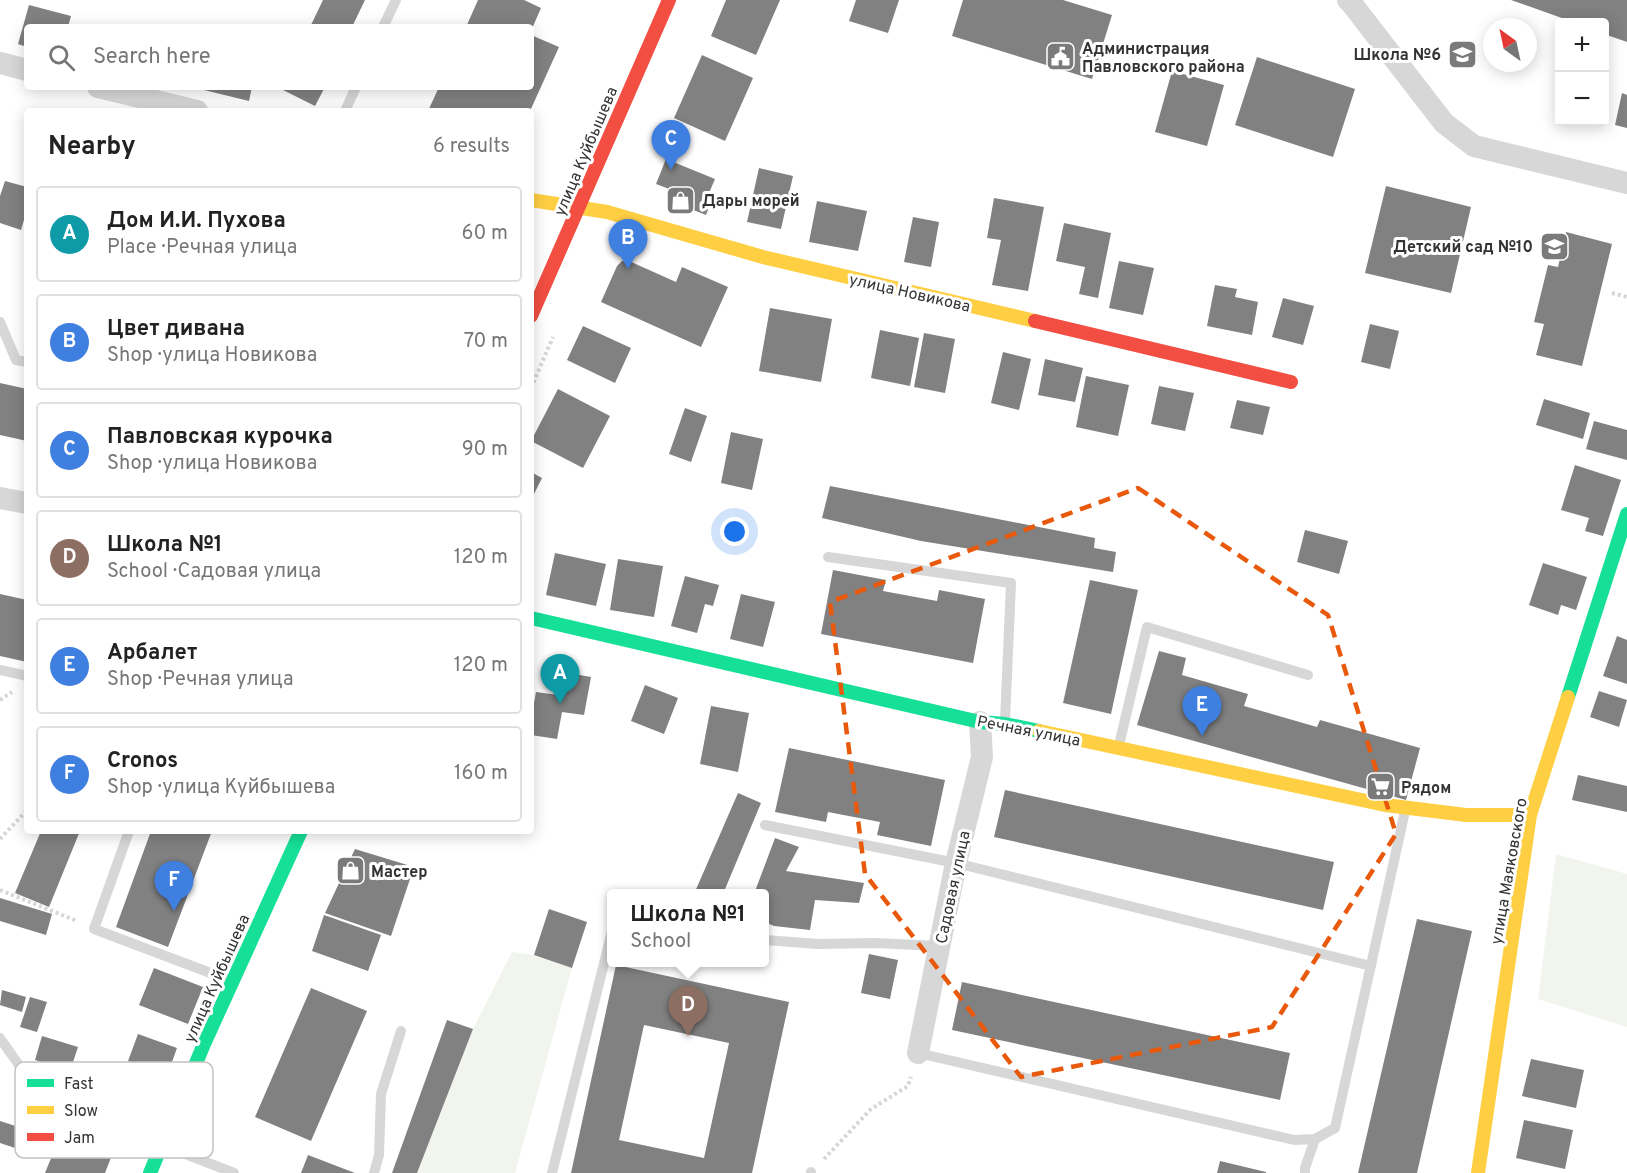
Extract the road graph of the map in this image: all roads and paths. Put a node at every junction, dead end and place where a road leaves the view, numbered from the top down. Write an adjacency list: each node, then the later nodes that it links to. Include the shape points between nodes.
1 (396, 0): 4 (lane)
2 (669, 0): 13 (street, улица Куйбышева)
3 (1348, 0): 11 (street, via 1444,123 1474,146)
4 (384, 24)
5 (0, 63): 6 (street)
6 (24, 69)
7 (110, 90): 9 (street)
8 (355, 90): 10 (lane)
9 (185, 108)
10 (346, 108)
11 (1627, 183)
12 (534, 200): 13 (street, улица Новикова)
13 (579, 207): 16 (street, улица Куйбышева); 19 (street, улица Новикова, via 763,257)
14 (1612, 293): 15 (path)
15 (1627, 297)
16 (534, 309)
17 (0, 322): 18 (lane, via 16,360)
18 (24, 361)
19 (1291, 382)
20 (0, 498): 21 (street)
21 (24, 502)
22 (1627, 514): 33 (street, улица Маяковского)
23 (828, 557): 29 (lane, via 1011,584)
24 (534, 619): 28 (street, Речная улица)
25 (0, 670): 26 (lane)
26 (24, 675)
27 (1308, 675): 30 (lane, via 1147,627)
28 (980, 722): 29 (street, Речная улица); 38 (street, Садовая улица, via 982,757)
29 (1005, 724): 30 (street, Речная улица)
30 (1118, 748): 31 (street, Речная улица)
31 (1406, 807): 33 (street, Речная улица, via 1466,815); 44 (lane)
32 (24, 813): 37 (path)
33 (1530, 815): 60 (street, улица Маяковского)
34 (765, 825): 38 (lane)
35 (128, 834): 40 (lane)
36 (300, 834): 45 (street, улица Куйбышева)
37 (0, 839)
38 (956, 863): 42 (street, Садовая улица); 44 (lane)
39 (0, 890): 40 (path)
40 (94, 929): 45 (lane)
41 (769, 940): 42 (lane)
42 (939, 946): 48 (street, Садовая улица)
43 (607, 951): 58 (lane)
44 (1371, 966): 51 (lane, via 1335,1128)
45 (232, 981): 50 (street, улица Куйбышева)
46 (401, 1031): 57 (lane, via 381,1094 379,1155)
47 (0, 1038): 49 (lane)
48 (918, 1053): 51 (lane, via 1294,1140); 54 (path, via 908,1086 871,1109)
49 (17, 1062)
50 (197, 1062)
51 (1315, 1139): 59 (lane)
52 (156, 1158): 55 (street, улица Куйбышева)
53 (195, 1158): 56 (lane)
54 (811, 1172)
55 (150, 1173)
56 (234, 1173)
57 (374, 1173)
58 (552, 1173)
59 (1305, 1173)
60 (1478, 1173)

